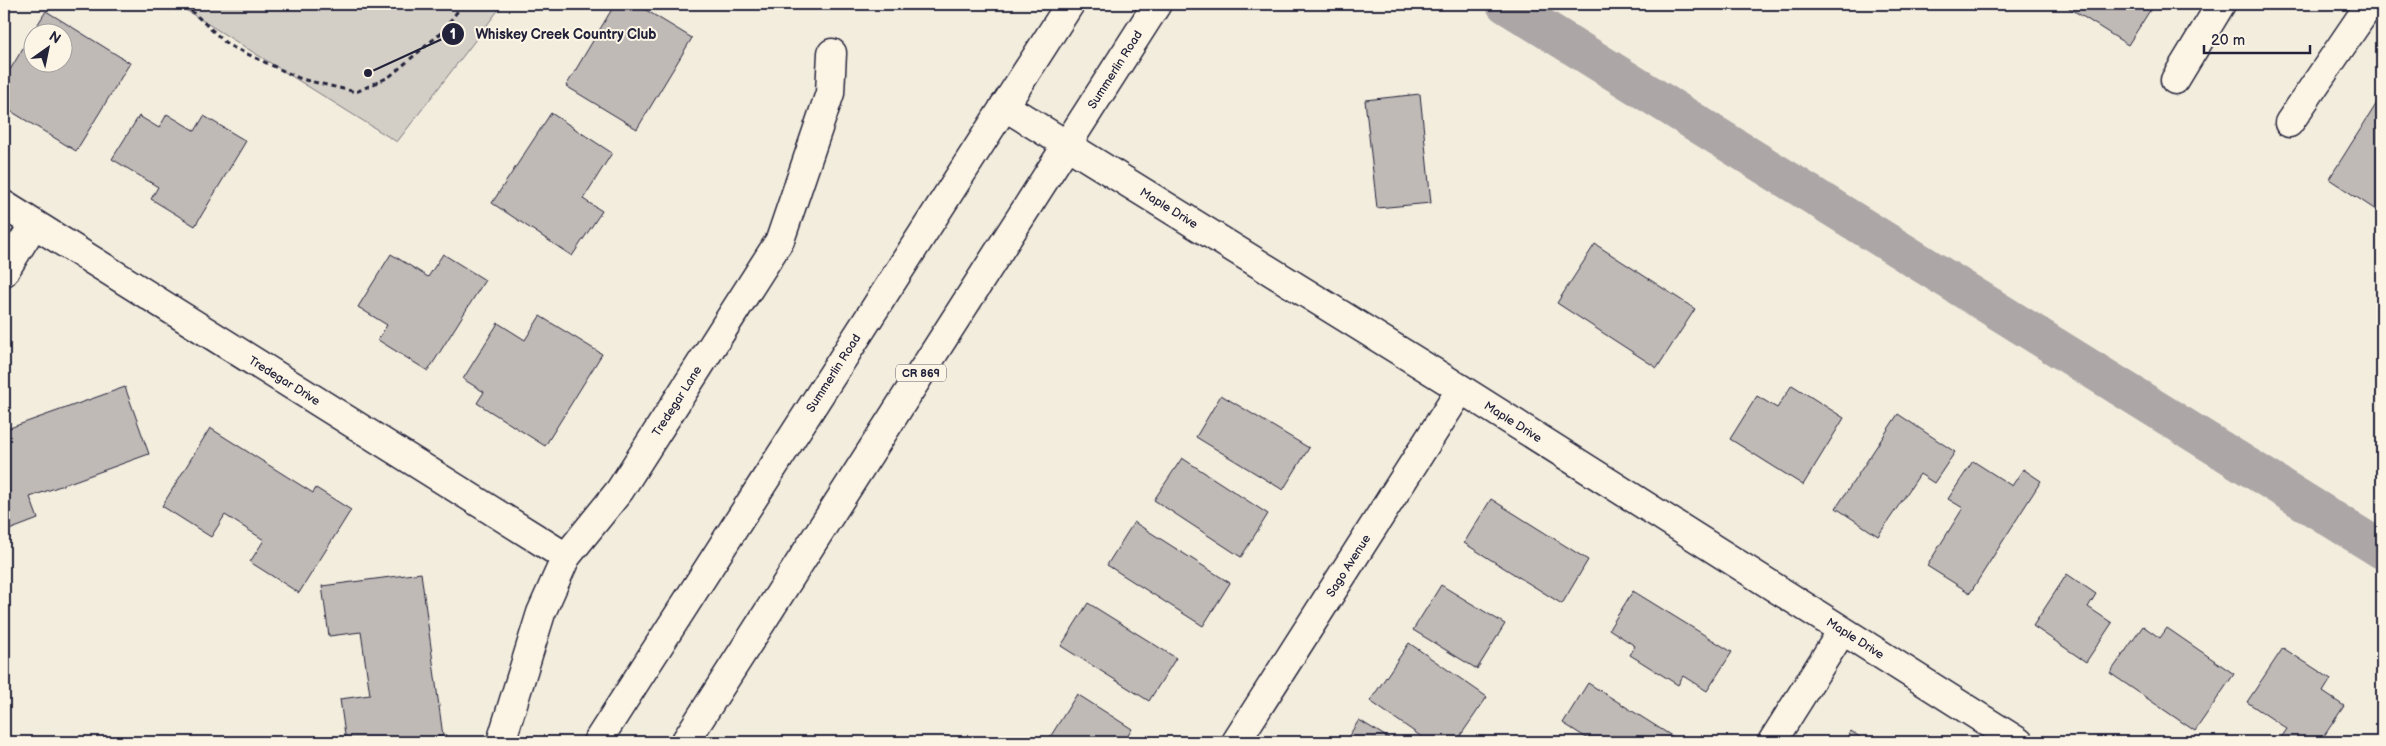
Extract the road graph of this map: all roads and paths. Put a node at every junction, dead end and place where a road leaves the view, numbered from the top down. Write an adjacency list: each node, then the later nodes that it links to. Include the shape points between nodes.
1 (184, 4): 2 (path, via 228,45 301,79 356,92 388,76 441,33)
2 (463, 4)
3 (1070, 4): 9 (street, Summerlin Road)
4 (1157, 4): 11 (street, Summerlin Road / CR 869)
5 (2221, 4): 8 (street)
6 (2370, 4): 10 (street)
7 (832, 53): 16 (street, Tredegar Lane, via 830,93 780,240 620,490)
8 (2175, 80)
9 (1004, 106): 11 (street, Maple Drive); 19 (street, Summerlin Road)
10 (2290, 123)
11 (1067, 145): 15 (street, Maple Drive); 20 (street, Summerlin Road / CR 869)
12 (4, 205): 13 (street, Tredegar Drive)
13 (34, 224): 14 (street); 16 (street, Tredegar Drive)
14 (4, 272)
15 (1461, 389): 17 (street, Maple Drive); 21 (street, Sago Avenue)
16 (566, 557): 18 (street, Tredegar Lane, via 540,613)
17 (1842, 631): 22 (street); 23 (street, Maple Drive)
18 (501, 742)
19 (597, 742)
20 (685, 742)
21 (1236, 742)
22 (1772, 742)
23 (2019, 742)

